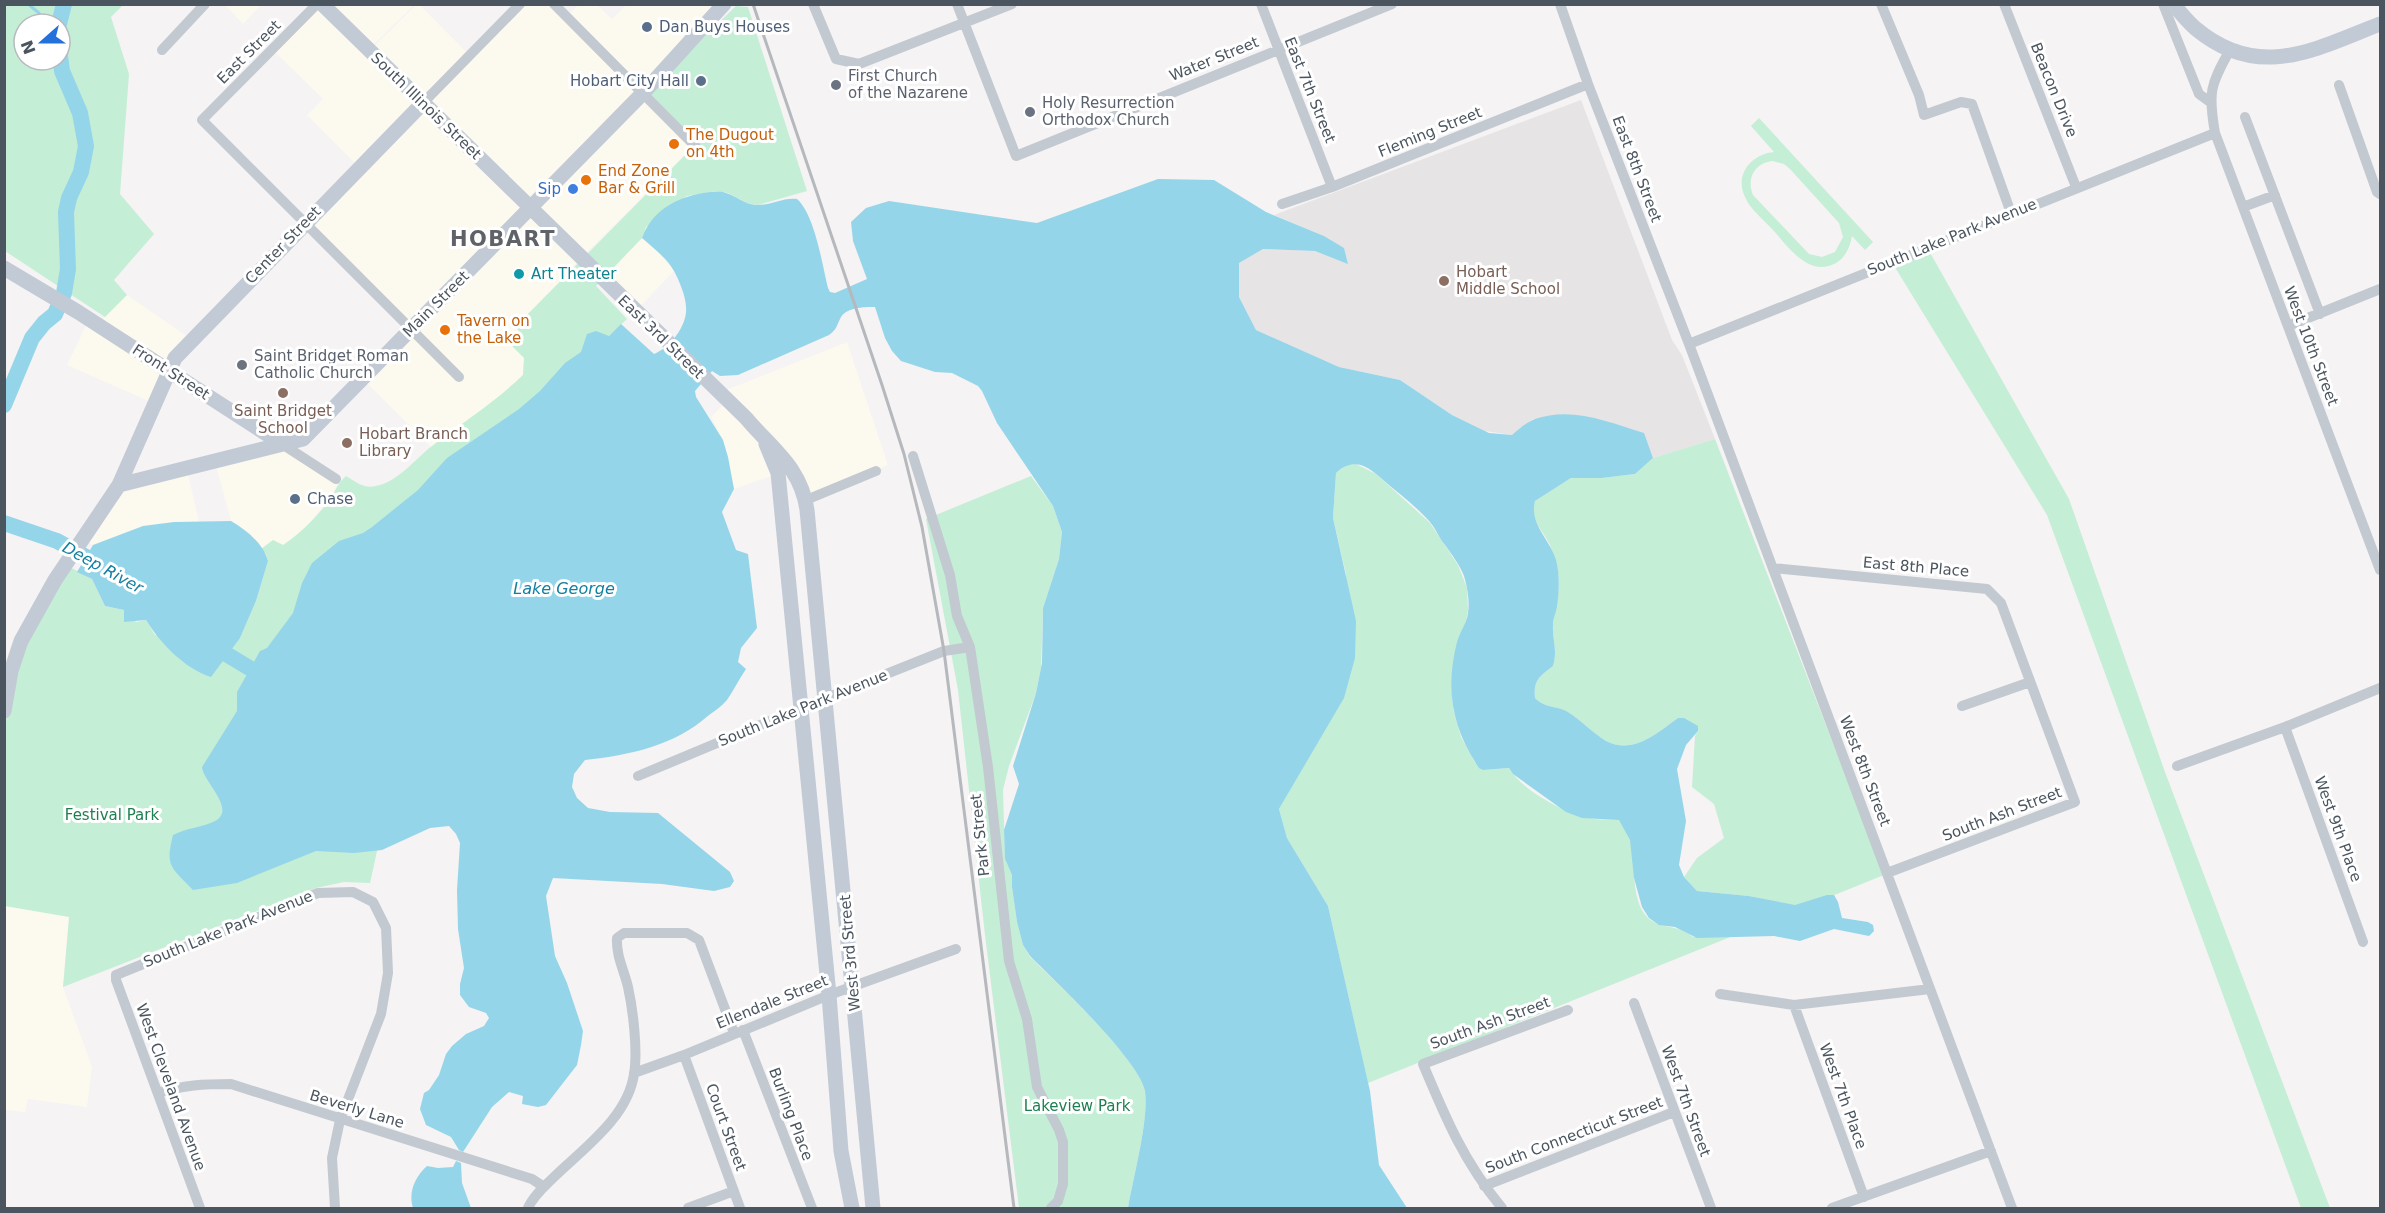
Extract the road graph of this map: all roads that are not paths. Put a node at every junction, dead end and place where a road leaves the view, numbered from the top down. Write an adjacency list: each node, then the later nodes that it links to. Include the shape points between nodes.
1 (206, 4): 20 (street)
2 (317, 4): 38 (street, East Street, via 202,120)
3 (322, 4): 26 (street, South Illinois Street)
4 (520, 4): 26 (street, Center Street)
5 (554, 4): 24 (street)
6 (724, 4): 24 (street, Main Street)
7 (813, 4): 17 (street, via 836,59 859,64)
8 (957, 4): 17 (street)
9 (1012, 4): 17 (street)
10 (1262, 4): 19 (street, East 7th Street)
11 (1392, 4): 19 (street, Water Street)
12 (1560, 4): 22 (street, East 8th Street)
13 (1881, 4): 37 (street, via 1924,115 1961,102 1972,104)
14 (2004, 4): 31 (street, Beacon Drive)
15 (2163, 4): 25 (street, via 2199,94)
16 (2173, 4): 21 (street, via 2196,28)
17 (965, 24): 19 (street, Water Street, via 1016,156)
18 (2380, 24): 21 (street, via 2300,55 2259,57)
19 (1277, 49): 30 (street, East 7th Street)
20 (162, 50)
21 (2230, 50): 25 (street, via 2215,76)
22 (1588, 84): 30 (street, Fleming Street); 44 (street, East 8th Street)
23 (2339, 85): 32 (street)
24 (644, 93): 29 (street); 36 (street, Main Street)
25 (2210, 102): 28 (street, West 10th Street)
26 (423, 103): 36 (street, South Illinois Street); 38 (street, Center Street)
27 (2245, 117): 33 (street)
28 (2215, 133): 31 (street, South Lake Park Avenue); 35 (street, West 10th Street)
29 (696, 147)
30 (1332, 187): 34 (street, Fleming Street)
31 (2076, 187): 37 (street, South Lake Park Avenue)
32 (2380, 194)
33 (2275, 195): 35 (street); 41 (street)
34 (1282, 204)
35 (2243, 207): 42 (street, West 10th Street)
36 (530, 208): 43 (street, Main Street); 47 (street, East 3rd Street)
37 (2011, 213): 44 (street, South Lake Park Avenue)
38 (306, 222): 43 (street); 45 (street, Center Street, via 174,358)
39 (4, 268): 45 (street, Front Street)
40 (2380, 289): 41 (street)
41 (2320, 314): 42 (street)
42 (2288, 326): 55 (street, West 10th Street)
43 (412, 328): 46 (street); 48 (street, Main Street, via 303,439)
44 (1689, 344): 54 (street, West 8th Street)
45 (169, 371): 48 (street, Front Street); 52 (street, Center Street)
46 (459, 377)
47 (765, 441): 53 (street, East 3rd Street, via 782,454 794,471); 61 (street, East 3rd Street, via 778,472)
48 (282, 444): 51 (street, Front Street); 52 (street, Main Street)
49 (913, 456): 56 (street, Park Street, via 950,575 957,616)
50 (876, 471): 53 (street)
51 (336, 479)
52 (119, 485): 62 (street, Center Street, via 55,580 21,641)
53 (806, 500): 59 (street, East 3rd Street)
54 (1773, 568): 57 (street, East 8th Place, via 1987,589 2001,603); 66 (street, West 8th Street)
55 (2380, 570)
56 (970, 647): 59 (street, South Lake Park Avenue, via 944,651); 96 (street, Park Street, via 988,767 1009,962 1027,1019 1037,1087 1063,1143 1063,1184)
57 (2030, 682): 60 (street); 66 (street, South Ash Street, via 2075,802)
58 (2380, 687): 63 (street)
59 (826, 698): 61 (street, South Lake Park Avenue); 70 (street, West 3rd Street)
60 (1962, 706)
61 (801, 708): 65 (street, South Lake Park Avenue); 73 (street, West 3rd Street)
62 (4, 711)
63 (2284, 726): 64 (street); 67 (street, West 9th Place)
64 (2177, 766)
65 (638, 776)
66 (1887, 873): 71 (street, West 8th Street)
67 (2363, 942)
68 (956, 949): 70 (street, Ellendale Street)
69 (116, 975): 80 (street, West Cleveland Avenue); 82 (street, South Lake Park Avenue, via 318,893 353,892 373,902 386,928 387,973 381,1014)
70 (853, 985): 73 (street, Ellendale Street); 95 (street, West 3rd Street)
71 (1930, 989): 75 (street); 83 (street, West 8th Street)
72 (1720, 993): 75 (street)
73 (829, 995): 77 (street, Ellendale Street); 94 (street, West 3rd Street, via 841,1150)
74 (1634, 1003): 81 (street, West 7th Street)
75 (1794, 1005): 87 (street, West 7th Place)
76 (1568, 1010): 84 (street, South Ash Street, via 1423,1064 1453,1135)
77 (738, 1031): 78 (street, Ellendale Street); 79 (street, Burling Place, via 699,940 687,933 624,933 617,938 616,951 628,986); 93 (street, Burling Place)
78 (684, 1055): 79 (street, Ellendale Street); 86 (street, Court Street)
79 (634, 1073): 85 (street, via 613,1120)
80 (158, 1093): 82 (street, Beverly Lane, via 179,1086 231,1084); 88 (street, West Cleveland Avenue)
81 (1674, 1112): 84 (street, South Connecticut Street); 98 (street, West 7th Street)
82 (340, 1120): 85 (street, Beverly Lane, via 532,1179); 89 (street, South Lake Park Avenue, via 332,1158)
83 (1991, 1151): 87 (street); 100 (street, West 8th Street)
84 (1484, 1186): 97 (street)
85 (544, 1187): 90 (street)
86 (734, 1191): 91 (street); 92 (street, Court Street)
87 (1864, 1197): 99 (street)
88 (200, 1209)
89 (335, 1209)
90 (528, 1209)
91 (688, 1209)
92 (740, 1209)
93 (812, 1209)
94 (852, 1209)
95 (873, 1209)
96 (1051, 1209)
97 (1502, 1209)
98 (1711, 1209)
99 (1832, 1209)
100 (2012, 1209)

